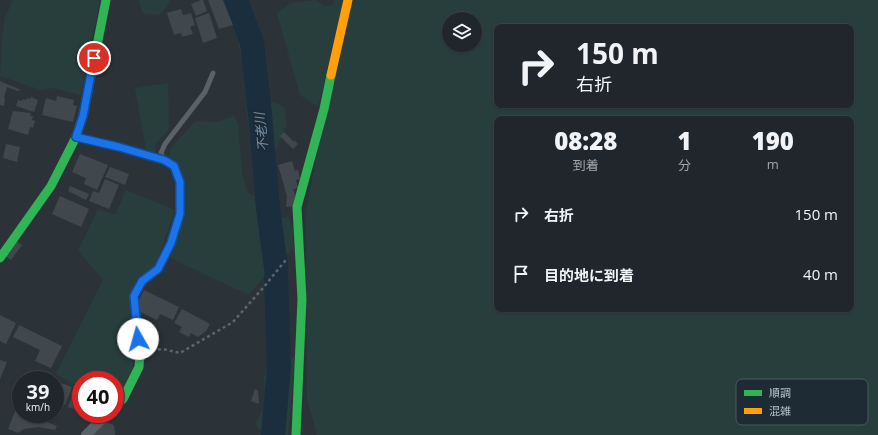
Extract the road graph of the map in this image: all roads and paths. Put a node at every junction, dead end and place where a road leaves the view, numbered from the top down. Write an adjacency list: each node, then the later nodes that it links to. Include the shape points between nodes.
1 (106, 0): 4 (street, via 83,116)
2 (348, 0): 12 (street, via 324,109 297,207 302,299)
3 (213, 73): 5 (lane, via 205,92 165,144 161,153)
4 (76, 137): 5 (lane); 6 (street, via 51,186)
5 (164, 160): 8 (street, via 174,166 180,182 180,214 171,243 158,269 142,281 134,296)
6 (0, 258)
7 (285, 261): 8 (path, via 233,322 180,353 163,348)
8 (140, 353): 9 (street, via 139,367)
9 (124, 396)
10 (98, 423): 11 (street)
11 (86, 435)
12 (296, 435)

